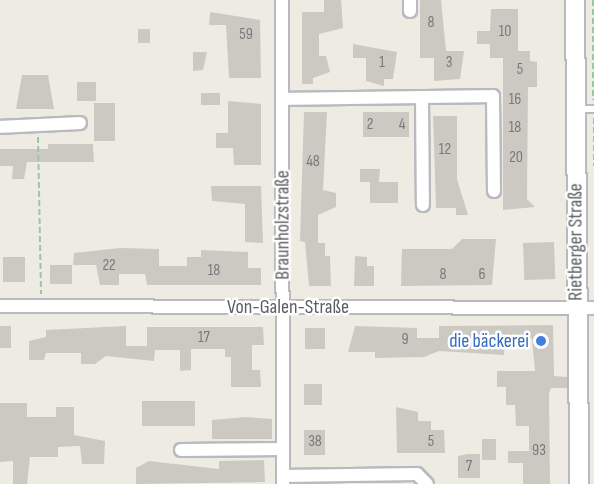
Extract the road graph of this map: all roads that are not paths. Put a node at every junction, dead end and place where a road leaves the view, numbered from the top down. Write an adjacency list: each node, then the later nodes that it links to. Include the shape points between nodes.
1 (282, 0): 3 (street, Braunholzstraße)
2 (575, 0): 5 (street, Rietberger Straße)
3 (282, 99): 4 (street); 11 (street, Braunholzstraße)
4 (422, 99): 8 (street, via 493,96); 9 (street)
5 (585, 109): 12 (street, Rietberger Straße)
6 (80, 123): 7 (street)
7 (0, 127)
8 (494, 191)
9 (423, 205)
10 (0, 306): 11 (street, Von-Galen-Straße)
11 (283, 307): 12 (street, Von-Galen-Straße); 13 (street, Braunholzstraße)
12 (585, 308): 17 (street, Rietberger Straße)
13 (283, 449): 14 (street); 15 (street, Braunholzstraße)
14 (181, 450)
15 (283, 480): 16 (street, via 417,474)
16 (427, 484)
17 (579, 484)

